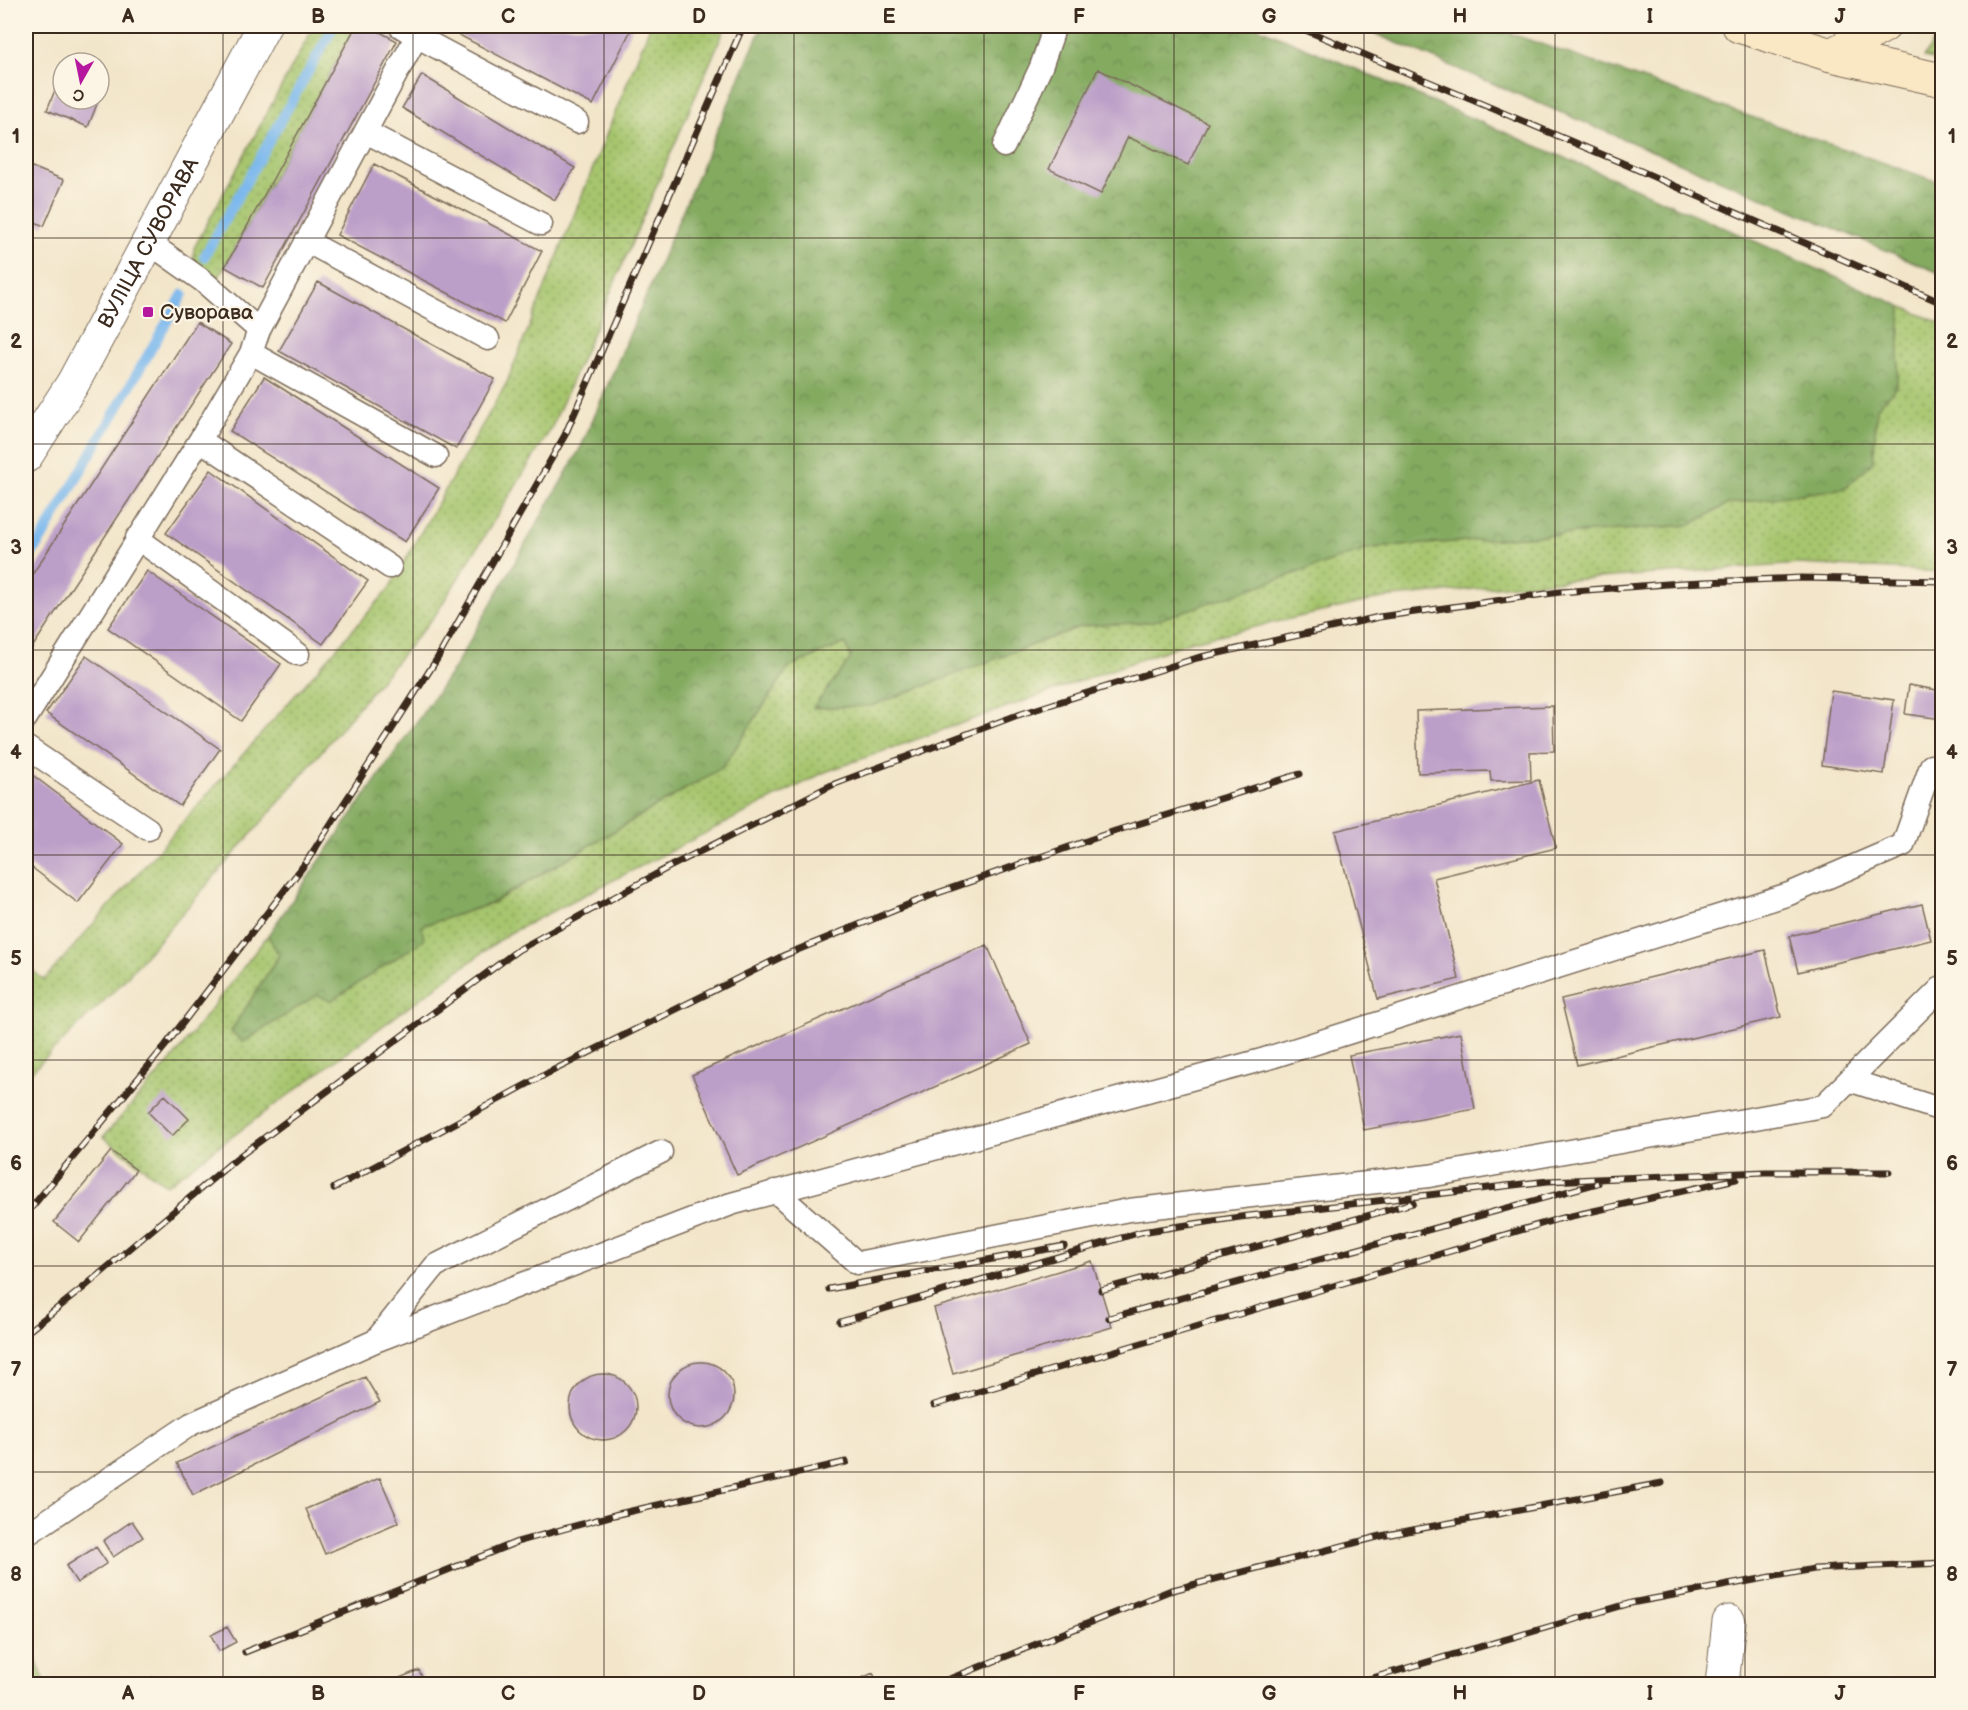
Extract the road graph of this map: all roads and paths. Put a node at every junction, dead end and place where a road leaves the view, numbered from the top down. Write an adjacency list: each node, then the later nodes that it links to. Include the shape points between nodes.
1 (264, 26): 13 (street, ВУЛІЦА СУВОРАВА)
2 (1047, 26): 10 (lane, via 1052,35 1041,67)
3 (1739, 26): 6 (main road)
4 (1884, 26): 6 (main road)
5 (413, 29): 8 (lane); 9 (lane)
6 (1831, 55): 7 (main road)
7 (1942, 80)
8 (577, 122)
9 (366, 132): 11 (lane); 12 (lane)
10 (1004, 146)
11 (540, 224)
12 (306, 241): 14 (lane); 15 (lane)
13 (148, 242): 14 (lane, via 203,281); 18 (street, ВУЛІЦА СУВОРАВА, via 72,383)
14 (259, 330): 16 (lane)
15 (488, 339)
16 (251, 353): 17 (lane); 19 (lane)
17 (200, 440): 20 (lane); 21 (lane)
18 (26, 456)
19 (436, 456)
20 (137, 538): 22 (lane); 23 (lane)
21 (390, 567)
22 (298, 654)
23 (26, 718)
24 (26, 747): 26 (lane)
25 (1930, 766): 31 (lane, via 1903,845 1789,894 1265,1059)
26 (148, 829)
27 (1942, 987): 28 (lane)
28 (1849, 1080): 29 (lane); 31 (lane, via 1823,1106 1429,1176 1128,1210 857,1263)
29 (1942, 1110)
30 (661, 1152): 32 (lane, via 435,1266)
31 (775, 1191): 32 (lane, via 731,1204)
32 (375, 1341): 33 (lane, via 190,1424)
33 (26, 1535)
34 (1729, 1622): 35 (street)
35 (1722, 1684)

